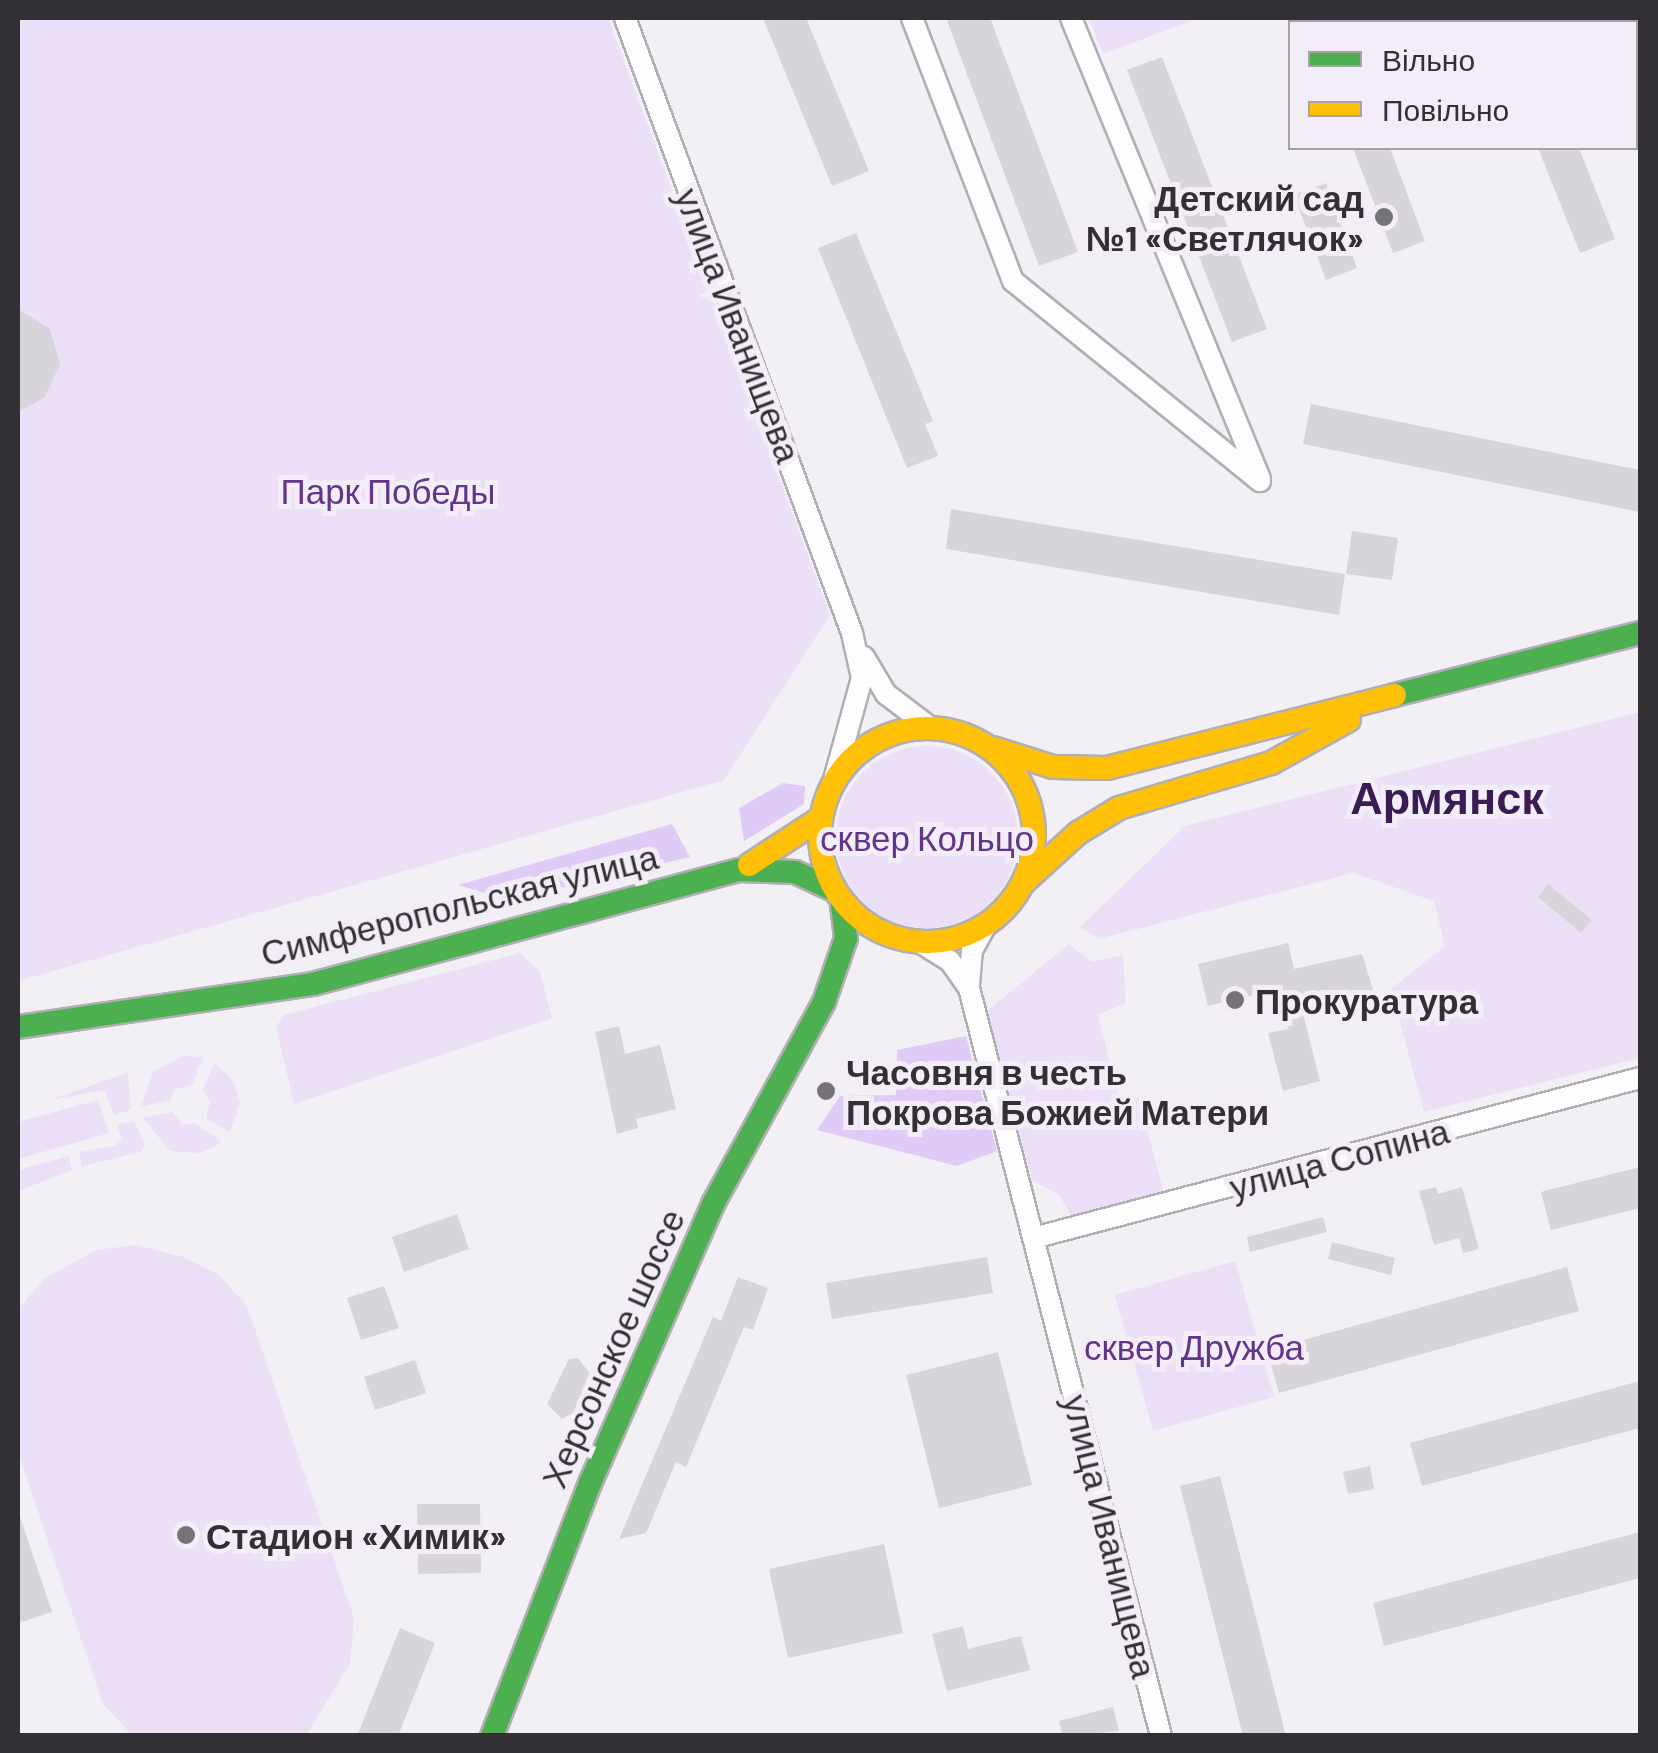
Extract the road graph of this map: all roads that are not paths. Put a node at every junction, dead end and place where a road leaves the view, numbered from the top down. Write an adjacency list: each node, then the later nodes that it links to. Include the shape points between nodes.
1 (625, 18): 4 (street, улица Иванищева)
2 (912, 18): 3 (street, via 1013,281 1260,481)
3 (1071, 18)
4 (852, 633): 7 (street, улица Иванищева, via 886,694); 9 (street, улица Иванищева, via 862,678)
5 (1640, 633): 6 (main road)
6 (1394, 696): 8 (main road, via 1107,768 1053,767); 12 (main road, via 1271,764 1119,808 1078,833)
7 (931, 728): 8 (main road); 9 (main road, via 874,741)
8 (987, 746): 12 (main road, via 1008,764 1032,811)
9 (833, 783): 10 (main road)
10 (821, 818): 11 (main road, Симферопольская улица, via 796,840); 13 (main road, via 822,856)
11 (739, 870): 13 (main road, Симферопольская улица, via 795,872); 18 (main road, Симферопольская улица, via 314,984)
12 (1024, 882): 14 (main road)
13 (839, 896): 15 (main road, via 872,927); 17 (main road, Херсонское шоссе, via 846,938)
14 (986, 925): 15 (main road, via 966,936); 16 (street, улица Иванищева, via 972,950)
15 (915, 942): 16 (street, улица Иванищева, via 950,961); 17 (main road, Херсонское шоссе, via 870,958)
16 (969, 988): 20 (street, улица Иванищева)
17 (824, 1002): 21 (main road, Херсонское шоссе, via 713,1204 590,1481)
18 (18, 1027)
19 (1640, 1078): 20 (street, улица Сопина)
20 (1036, 1237): 22 (street, улица Иванищева)
21 (492, 1736)
22 (1161, 1736)

